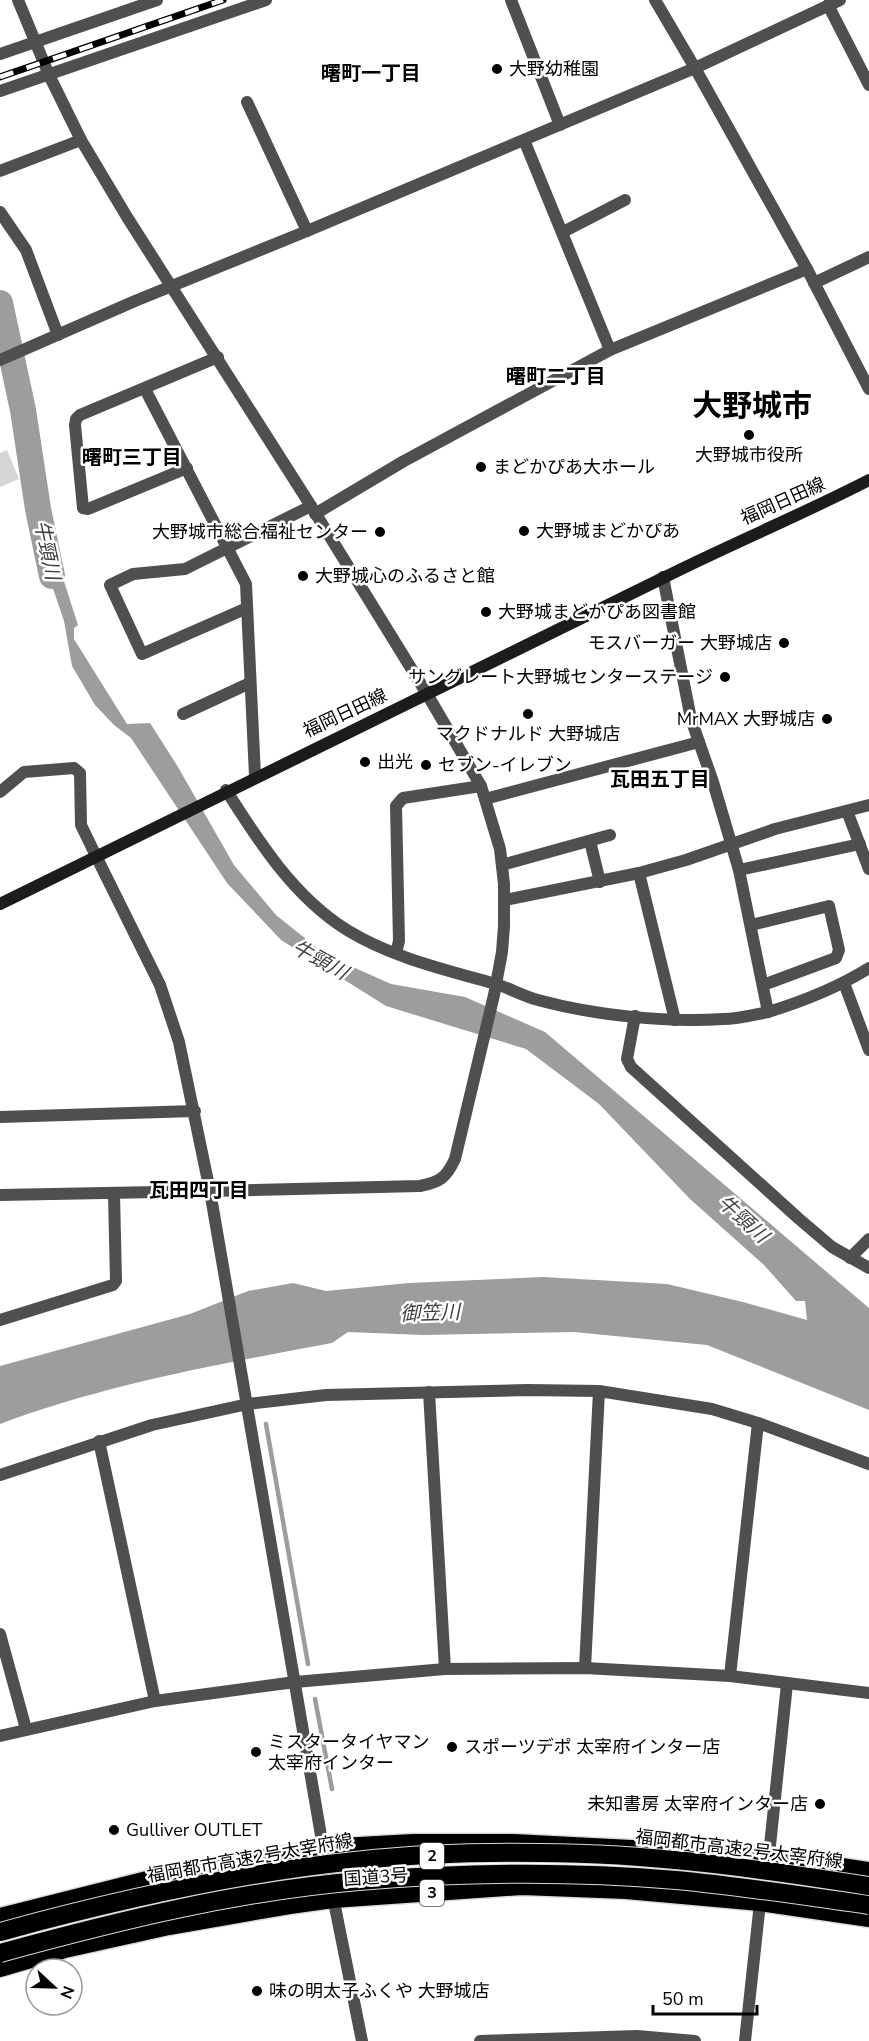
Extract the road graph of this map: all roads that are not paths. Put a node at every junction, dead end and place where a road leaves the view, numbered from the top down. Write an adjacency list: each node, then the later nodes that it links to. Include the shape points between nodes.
1 (18, 0): 7 (street)
2 (266, 0): 10 (street)
3 (511, 0): 14 (street)
4 (655, 0): 9 (street)
5 (149, 1): 7 (street)
6 (834, 3): 9 (street); 11 (street)
7 (35, 42): 8 (street); 10 (street)
8 (0, 54)
9 (695, 68): 14 (street); 23 (street)
10 (49, 75): 12 (street); 15 (street)
11 (869, 85)
12 (0, 91)
13 (247, 102): 20 (street)
14 (560, 125): 16 (street)
15 (81, 140): 17 (street); 25 (street)
16 (524, 140): 20 (street); 21 (street)
17 (0, 171)
18 (625, 200): 21 (street)
19 (0, 212): 26 (street, via 26,250)
20 (307, 231): 25 (street)
21 (562, 232): 27 (street)
22 (869, 257): 24 (street)
23 (807, 268): 24 (street); 27 (street)
24 (814, 283): 31 (street)
25 (172, 286): 26 (street); 29 (street)
26 (56, 336): 28 (street)
27 (610, 350): 34 (street)
28 (1, 355)
29 (218, 357): 30 (street); 34 (street)
30 (145, 389): 32 (street); 32 (street, via 76,419 83,508)
31 (869, 389)
32 (187, 468): 35 (street)
33 (869, 480): 36 (main road, 福岡日田線)
34 (313, 510): 35 (street); 39 (street)
35 (227, 547): 37 (street, via 246,585); 37 (street, via 185,569 133,574 110,585 142,654)
36 (663, 578): 39 (main road, 福岡日田線); 41 (street)
37 (247, 608): 38 (street)
38 (250, 682): 40 (street); 42 (street)
39 (427, 694): 42 (main road, 福岡日田線); 45 (street)
40 (183, 714)
41 (699, 742): 45 (street); 50 (street)
42 (255, 776): 43 (main road, 福岡日田線)
43 (226, 790): 52 (main road, 福岡日田線); 61 (street, via 280,870 315,904 346,929)
44 (0, 792): 52 (street, via 24,772 74,768 80,773 81,825)
45 (483, 793): 53 (street); 61 (street, via 403,798 396,806)
46 (869, 805): 47 (street)
47 (847, 811): 50 (street); 51 (street)
48 (610, 835): 49 (street)
49 (590, 841): 53 (street); 57 (street)
50 (733, 844): 55 (street); 56 (street)
51 (860, 844): 54 (street); 55 (street)
52 (96, 856): 59 (main road); 70 (street, via 160,985 179,1042)
53 (502, 864): 58 (street)
54 (869, 868)
55 (739, 870): 60 (street)
56 (639, 873): 57 (street); 68 (street)
57 (600, 882): 58 (street)
58 (505, 900): 65 (street)
59 (0, 904)
60 (751, 925): 64 (street); 64 (street, via 829,906 839,950 836,958)
61 (396, 954): 65 (street)
62 (869, 968): 63 (street)
63 (844, 983): 66 (street); 69 (street)
64 (763, 985): 66 (street)
65 (495, 989): 67 (street, via 585,1010); 72 (street, via 455,1159 449,1173 435,1183)
66 (768, 1012): 68 (street, via 725,1019)
67 (635, 1016): 68 (street); 76 (street, via 627,1059 631,1067 798,1218)
68 (675, 1020)
69 (868, 1043)
70 (195, 1111): 71 (street); 72 (street)
71 (0, 1117)
72 (210, 1191): 73 (street); 81 (street)
73 (114, 1194): 74 (street); 78 (street, via 113,1285)
74 (0, 1195)
75 (869, 1239): 76 (street)
76 (850, 1257): 77 (street)
77 (869, 1268)
78 (0, 1320)
79 (599, 1391): 80 (street); 82 (street, via 712,1408); 87 (street)
80 (429, 1392): 81 (street, via 326,1395); 88 (street)
81 (248, 1404): 83 (street); 90 (street)
82 (758, 1423): 84 (street); 89 (street)
83 (99, 1441): 85 (street); 93 (street)
84 (869, 1464)
85 (0, 1475)
86 (0, 1634): 94 (street)
87 (585, 1668): 88 (street); 89 (street)
88 (445, 1669): 90 (street)
89 (730, 1676): 91 (street)
90 (295, 1682): 93 (street); 96 (street)
91 (787, 1684): 92 (street); 97 (street)
92 (869, 1693)
93 (155, 1701): 94 (street)
94 (26, 1730): 95 (street)
95 (0, 1736)
96 (323, 1847): 97 (highway, 国道3号, via 514,1842); 100 (street); 103 (highway, 国道3号, via 155,1877)
97 (769, 1855): 98 (highway, 国道3号)
98 (869, 1870)
99 (869, 1886): 105 (highway, 福岡都市高速2号太宰府線 / 2, bridge, via 765,1870 626,1856 453,1855 355,1861 244,1877)
100 (333, 1900): 101 (highway, 国道3号 / 3, via 522,1887 626,1891); 107 (highway, 国道3号 / 3, via 169,1927); 108 (street)
101 (760, 1904): 104 (highway, 国道3号 / 3); 111 (street)
102 (869, 1905): 106 (highway, 福岡都市高速2号太宰府線 / 2, bridge, via 614,1876 429,1877 255,1894)
103 (0, 1917)
104 (869, 1919)
105 (0, 1932)
106 (0, 1953)
107 (0, 1969)
108 (362, 2041)
109 (480, 2041): 110 (street, via 637,2036)
110 (695, 2041)
111 (745, 2041)

